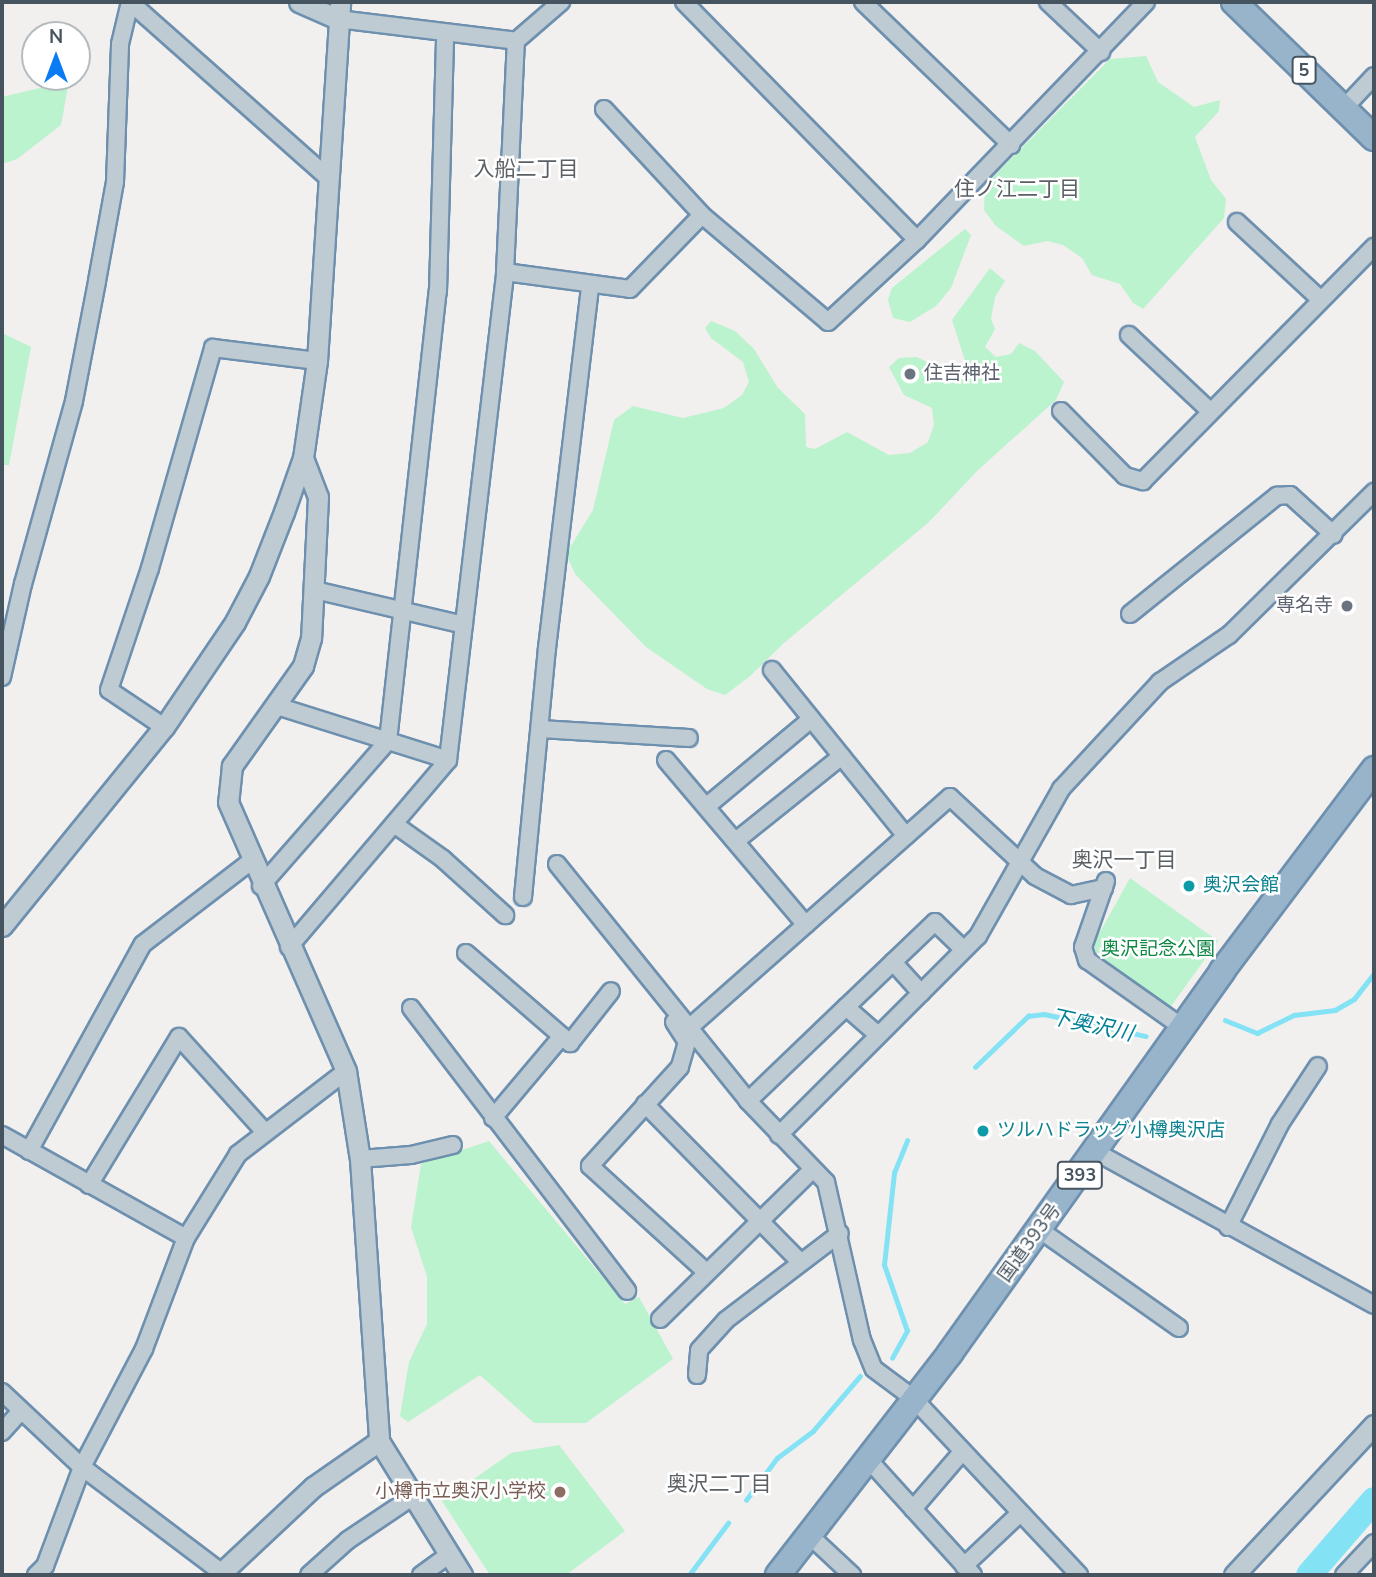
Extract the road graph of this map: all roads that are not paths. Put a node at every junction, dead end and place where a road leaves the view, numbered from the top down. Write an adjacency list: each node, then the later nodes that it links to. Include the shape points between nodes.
1 (130, 2): 18 (street); 38 (street, via 120,44 115,183 90,321 74,401)
2 (299, 2): 9 (street)
3 (684, 2): 21 (street)
4 (863, 2): 17 (street)
5 (1048, 2): 12 (street)
6 (1146, 2): 12 (street)
7 (559, 3): 11 (street)
8 (1237, 3): 14 (highway, 5)
9 (339, 10): 10 (street); 18 (street)
10 (445, 33): 11 (street); 34 (street, via 438,291)
11 (516, 41): 23 (street)
12 (1101, 52): 17 (street)
13 (1374, 76): 14 (street)
14 (1344, 108): 16 (highway, 5)
15 (604, 109): 19 (street)
16 (1374, 138)
17 (1011, 145): 21 (street)
18 (327, 177): 27 (street)
19 (702, 215): 21 (street, via 828,322); 24 (street, via 631,289)
20 (1237, 222): 25 (street)
21 (917, 240)
22 (1374, 247): 25 (street)
23 (505, 272): 24 (street); 36 (street)
24 (590, 286): 42 (street)
25 (1320, 299): 29 (street)
26 (1129, 335): 29 (street)
27 (317, 362): 30 (street); 41 (street, via 213,348 150,568 109,690)
28 (1061, 411): 29 (street, via 1125,476 1143,481)
29 (1210, 411)
30 (303, 458): 33 (street, via 318,498); 41 (street, via 259,576 235,622)
31 (1374, 492): 32 (street)
32 (1335, 535): 35 (street, via 1290,495 1277,496); 53 (street, via 1229,635 1160,682 1061,789)
33 (315, 590): 34 (street); 39 (street, via 311,638 303,666)
34 (404, 609): 36 (street); 44 (street)
35 (1130, 614)
36 (464, 625): 47 (street)
37 (772, 670): 40 (street)
38 (2, 677)
39 (277, 706): 44 (street); 54 (street, via 232,766 227,782 228,802)
40 (811, 719): 45 (street); 49 (street)
41 (164, 727): 60 (street)
42 (540, 729): 43 (street); 57 (street)
43 (690, 737)
44 (388, 741): 47 (street); 56 (street)
45 (842, 756): 51 (street); 52 (street)
46 (666, 760): 49 (street)
47 (448, 761): 50 (street)
48 (1374, 769): 71 (highway, 国道393号 / 393)
49 (707, 806): 52 (street)
50 (394, 824): 58 (street, via 443,859); 61 (street)
51 (906, 836): 53 (street, via 950,797); 59 (street)
52 (737, 840): 59 (street)
53 (1018, 861): 62 (street, via 995,909); 71 (street, via 1071,895 1105,885 1083,947 1087,960)
54 (250, 862): 56 (street); 83 (street, via 143,944)
55 (556, 864): 67 (street)
56 (261, 886): 61 (street)
57 (523, 897)
58 (505, 915)
59 (806, 925): 70 (street)
60 (2, 926)
61 (289, 947): 75 (street)
62 (964, 950): 64 (street, via 935,922); 66 (street)
63 (466, 953): 73 (street)
64 (892, 962): 66 (street); 69 (street)
65 (611, 991): 73 (street, via 570,1043)
66 (921, 993): 72 (street)
67 (665, 995): 70 (street); 77 (street, via 663,1005 687,1042 685,1056)
68 (411, 1007): 78 (street)
69 (846, 1007): 72 (street); 76 (street)
70 (690, 1027): 76 (street)
71 (1182, 1027): 84 (highway, 国道393号 / 393)
72 (878, 1035): 81 (street)
73 (562, 1036): 78 (street)
74 (1318, 1066): 89 (street, via 1280,1124)
75 (346, 1071): 79 (street); 85 (street)
76 (748, 1101): 81 (street)
77 (645, 1104): 88 (street); 94 (street, via 590,1166)
78 (493, 1118): 95 (street)
79 (264, 1132): 87 (street, via 179,1037); 92 (street, via 238,1154)
80 (2, 1135): 83 (street)
81 (779, 1135): 86 (street)
82 (453, 1145): 85 (street, via 411,1155)
83 (29, 1151): 87 (street)
84 (1096, 1152): 89 (street); 90 (highway, 国道393号 / 393)
85 (360, 1158): 105 (street)
86 (813, 1169): 88 (street); 91 (street, via 826,1182)
87 (89, 1185): 92 (street)
88 (761, 1220): 93 (street); 94 (street)
89 (1227, 1227): 96 (street)
90 (1040, 1230): 98 (street); 101 (highway, 国道393号 / 393)
91 (840, 1233): 93 (street); 101 (street, via 862,1340 874,1369)
92 (186, 1238): 108 (street, via 144,1349)
93 (800, 1262): 99 (street, via 726,1320 699,1350)
94 (705, 1271): 97 (street)
95 (627, 1291)
96 (1374, 1305)
97 (660, 1319)
98 (1179, 1328)
99 (696, 1375)
100 (2, 1392): 102 (street)
101 (913, 1398): 106 (street); 107 (highway, 国道393号 / 393)
102 (21, 1411): 104 (street); 108 (street)
103 (1374, 1425): 124 (street)
104 (2, 1432)
105 (379, 1441): 109 (street); 116 (street, via 313,1488)
106 (962, 1452): 110 (street); 111 (street)
107 (867, 1458): 110 (street); 112 (highway, 国道393号 / 393)
108 (82, 1467): 116 (street); 117 (street)
109 (412, 1497): 114 (street); 118 (street, via 348,1540)
110 (913, 1509): 115 (street)
111 (1020, 1513): 115 (street); 123 (street)
112 (807, 1533): 121 (highway, 国道393号 / 393); 122 (street)
113 (1374, 1543): 125 (street)
114 (449, 1555): 119 (street); 120 (street)
115 (968, 1570)
116 (220, 1574)
117 (37, 1575)
118 (309, 1575)
119 (421, 1575)
120 (462, 1575)
121 (778, 1575)
122 (852, 1575)
123 (1079, 1575)
124 (1234, 1575)
125 (1344, 1575)

